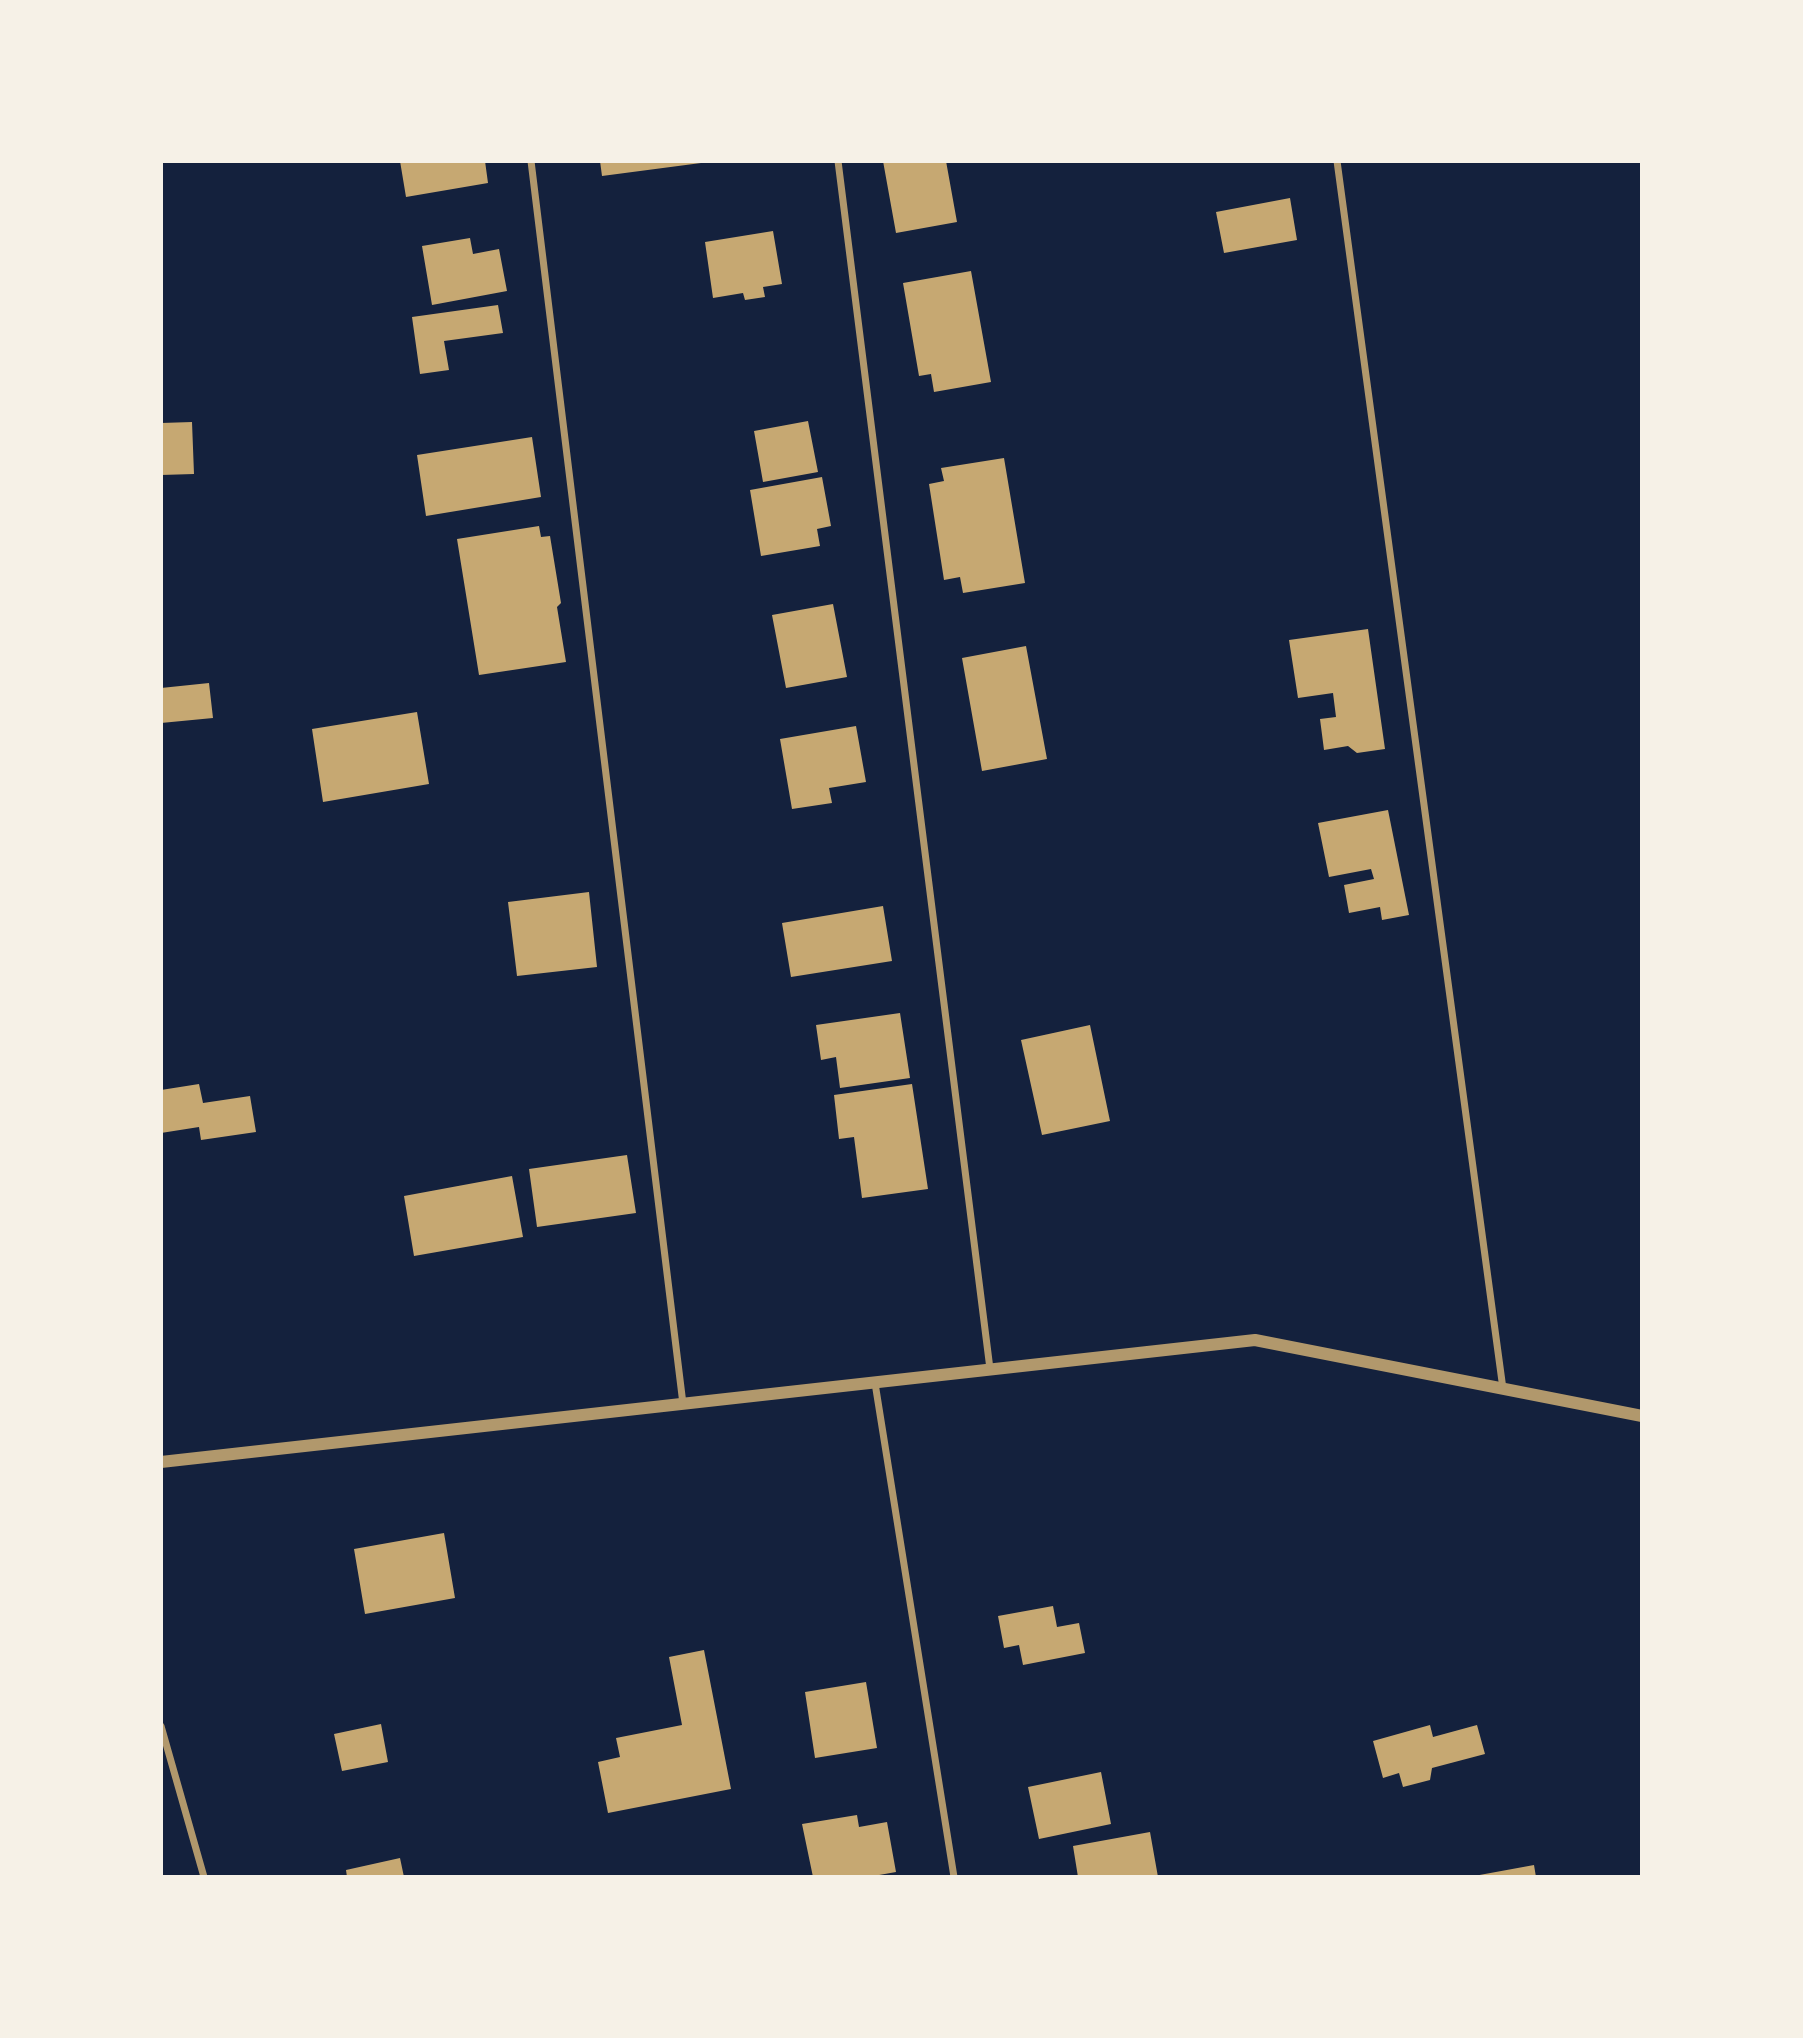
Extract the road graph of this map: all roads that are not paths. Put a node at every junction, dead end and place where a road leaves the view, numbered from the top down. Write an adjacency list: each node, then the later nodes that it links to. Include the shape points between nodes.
1 (531, 161): 7 (street)
2 (838, 161): 4 (street)
3 (1337, 161): 6 (street)
4 (990, 1369): 5 (street); 6 (street, via 1255,1340)
5 (875, 1383): 7 (street); 12 (street)
6 (1503, 1389): 8 (street)
7 (683, 1404): 9 (street)
8 (1642, 1416)
9 (161, 1462)
10 (161, 1726): 11 (street)
11 (204, 1877)
12 (954, 1877)

